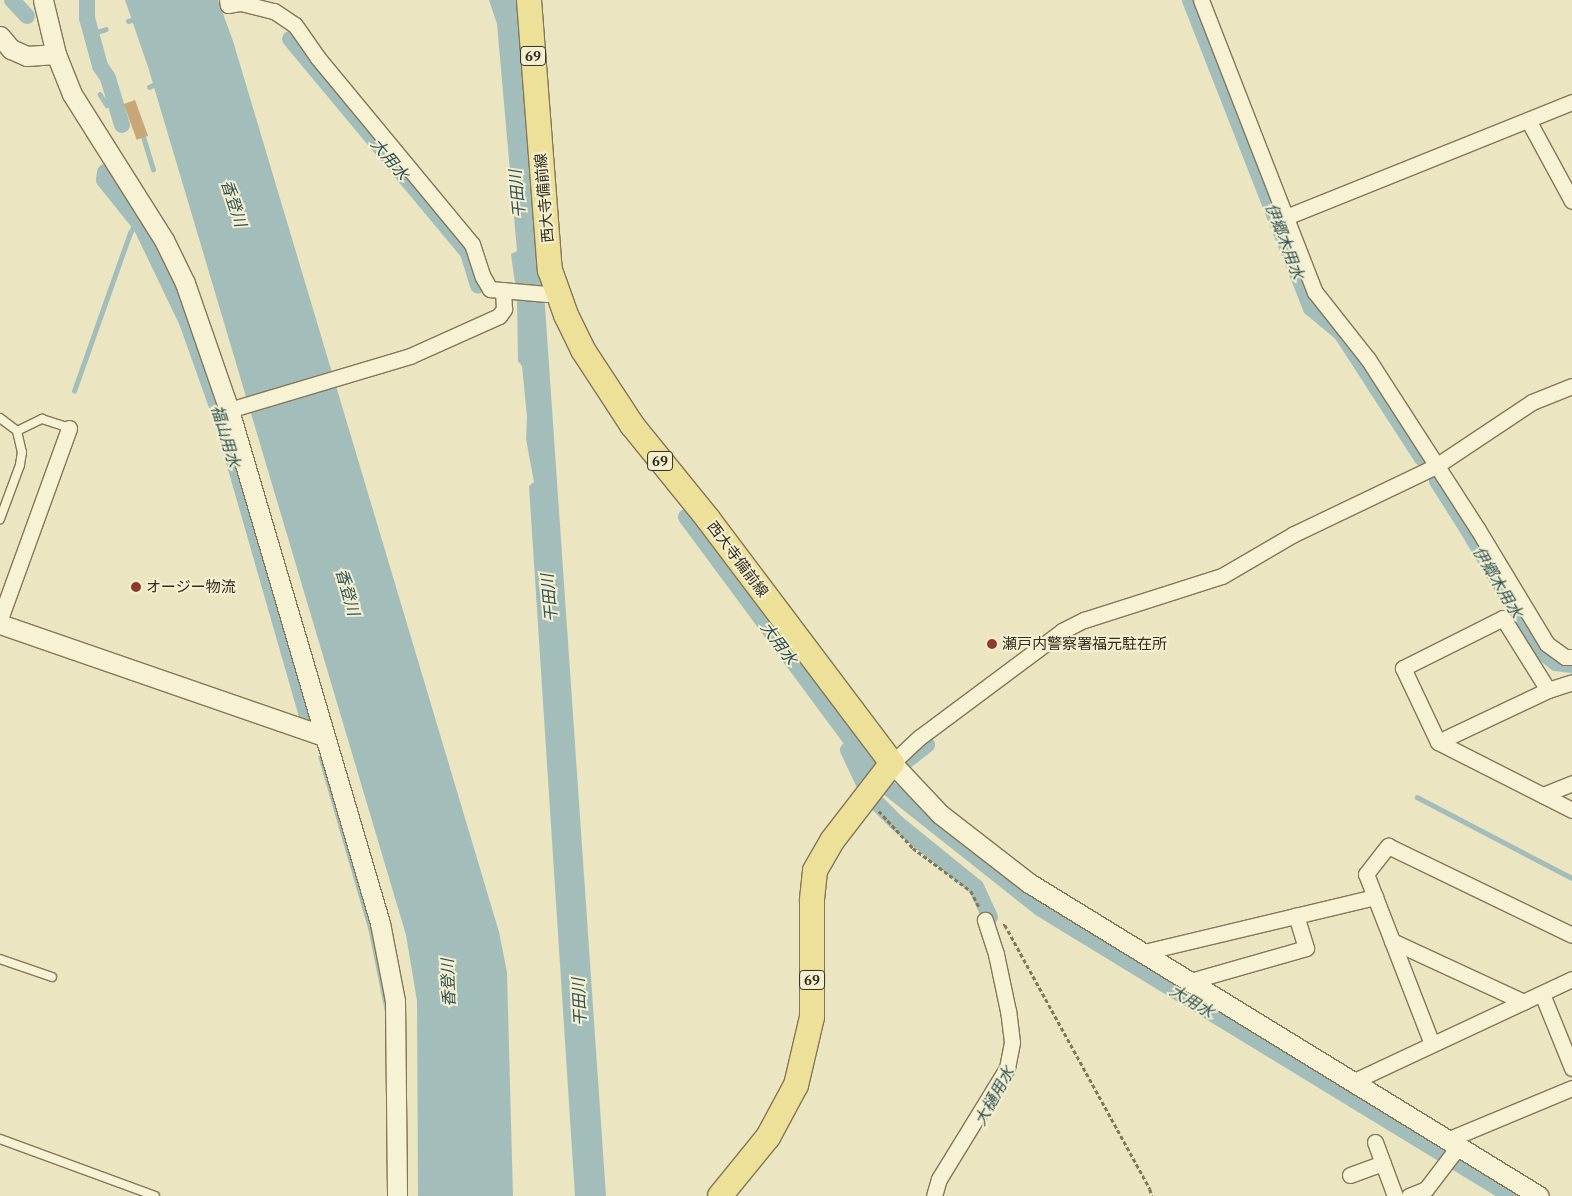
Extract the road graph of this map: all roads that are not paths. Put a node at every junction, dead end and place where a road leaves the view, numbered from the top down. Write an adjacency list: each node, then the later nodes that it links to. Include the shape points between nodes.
1 (42, 0): 6 (street)
2 (227, 0): 11 (street, via 228,5 241,2 274,10 295,25 318,58 472,244 490,289)
3 (530, 0): 12 (main road, 西大寺備前線 / 69)
4 (1201, 0): 10 (street)
5 (0, 36): 6 (street, via 11,49 27,56)
6 (56, 54): 14 (street, via 72,94 164,240)
7 (1572, 102): 8 (street)
8 (1528, 120): 9 (street); 10 (street)
9 (1572, 201)
10 (1286, 217): 18 (street, via 1315,292 1368,359)
11 (507, 291): 12 (street); 14 (street, via 504,309 499,316 410,356)
12 (552, 294): 27 (main road, 西大寺備前線 / 69, via 583,350 632,424)
13 (1572, 386): 18 (street, via 1532,402)
14 (234, 408): 25 (street)
15 (0, 418): 17 (lane)
16 (68, 428): 17 (lane, via 42,419); 20 (street)
17 (17, 431): 19 (lane, via 22,452 20,465)
18 (1436, 466): 22 (street, via 1548,644 1565,657); 27 (street, via 1294,534 1222,576 1084,620 1062,631 920,737)
19 (0, 519)
20 (0, 619)
21 (0, 624): 25 (street)
22 (1572, 657)
23 (1572, 682): 24 (street)
24 (1548, 690): 26 (street); 26 (street, via 1503,618 1403,668)
25 (324, 736): 53 (street, via 380,923 395,1001)
26 (1438, 742): 29 (street)
27 (892, 763): 36 (street, via 940,814 978,845 1029,883); 54 (main road, 69, via 832,841 816,871 812,901 812,1017 796,1085 768,1137)
28 (1572, 783): 29 (street)
29 (1543, 795): 30 (street)
30 (1572, 810)
31 (1375, 897): 32 (street); 34 (street, via 1366,874 1388,846); 35 (street)
32 (1296, 916): 36 (street); 40 (street, via 1306,948)
33 (985, 920): 55 (street, via 996,954 1012,1042 1007,1068 939,1180)
34 (1572, 935)
35 (1392, 942): 42 (street); 43 (street)
36 (1140, 953): 40 (street)
37 (0, 959): 38 (lane)
38 (52, 976)
39 (1572, 979): 41 (street)
40 (1188, 982): 45 (street)
41 (1542, 994): 42 (street); 44 (street)
42 (1524, 1002): 43 (street)
43 (1432, 1044): 45 (street)
44 (1572, 1068)
45 (1352, 1082): 49 (street)
46 (1572, 1088): 49 (street)
47 (0, 1139): 52 (lane)
48 (1375, 1142): 50 (street)
49 (1454, 1146): 57 (street, via 1426,1189); 58 (street)
50 (1383, 1163): 51 (street); 56 (street)
51 (1350, 1175)
52 (155, 1196)
53 (397, 1196)
54 (720, 1196)
55 (934, 1196)
56 (1395, 1196)
57 (1409, 1196)
58 (1539, 1196)

